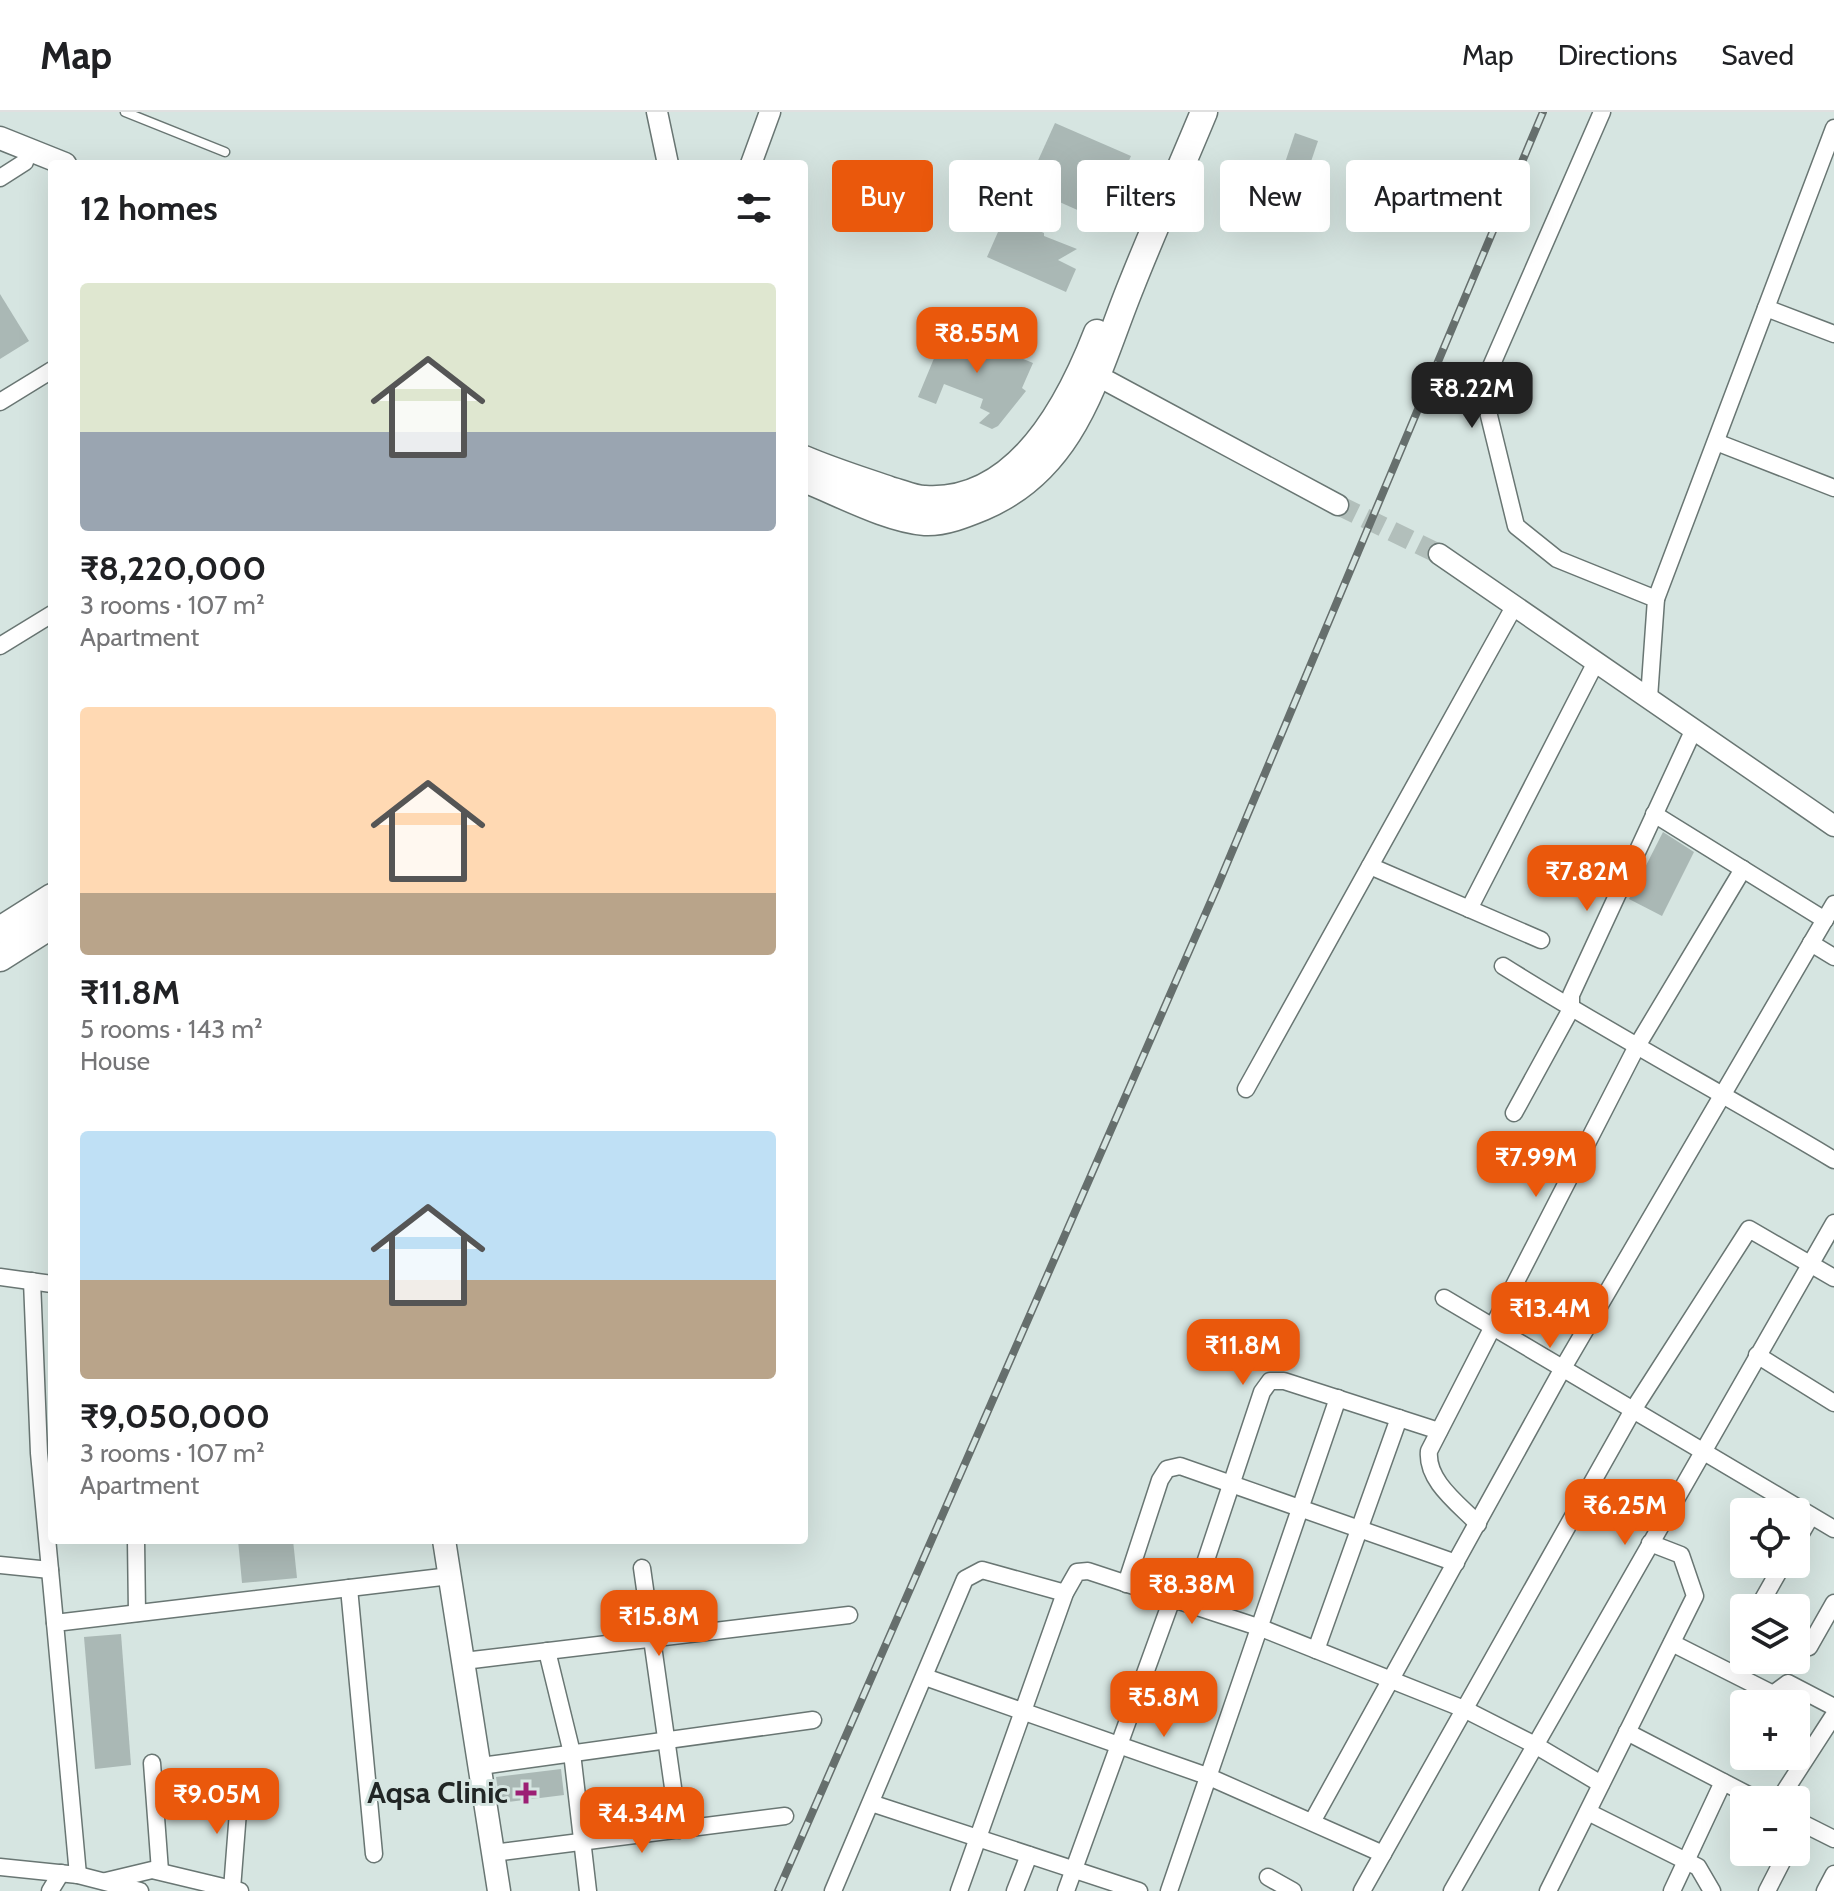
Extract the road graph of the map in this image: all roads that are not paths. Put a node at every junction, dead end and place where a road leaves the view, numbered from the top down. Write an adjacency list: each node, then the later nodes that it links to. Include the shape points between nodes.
1 (125, 112): 9 (lane)
2 (657, 112): 12 (street)
3 (770, 112): 13 (street)
4 (1186, 112): 23 (main road, via 1078,377 1027,455 973,493 946,499 922,499)
5 (1204, 112): 20 (main road)
6 (1602, 112): 28 (street, via 1482,387 1516,526 1557,559)
7 (1834, 128): 17 (street)
8 (0, 138): 11 (main road)
9 (225, 152)
10 (0, 153): 14 (main road)
11 (55, 160)
12 (667, 160)
13 (752, 160)
14 (25, 162): 15 (main road); 16 (street)
15 (48, 171)
16 (0, 178)
17 (1766, 308): 18 (street); 22 (street)
18 (1834, 334)
19 (48, 372): 21 (street)
20 (1098, 376): 24 (main road, via 1059,448 1035,476 1010,496 961,517 926,522); 26 (street)
21 (0, 402)
22 (1716, 442): 25 (street); 28 (street)
23 (808, 460)
24 (808, 481)
25 (1834, 488)
26 (1338, 505)
27 (1439, 554): 29 (street)
28 (1656, 599): 33 (street)
29 (1515, 605): 32 (street); 37 (street)
30 (48, 616): 31 (street)
31 (0, 646)
32 (1596, 662): 33 (street); 41 (street)
33 (1649, 698): 34 (street)
34 (1694, 729): 35 (street); 36 (street)
35 (1654, 814): 38 (street); 50 (street, via 1571,995)
36 (1834, 826)
37 (1370, 866): 41 (street); 52 (street)
38 (1743, 869): 42 (street); 51 (street)
39 (48, 900): 44 (main road)
40 (1834, 904): 42 (street)
41 (1469, 909): 45 (street)
42 (1825, 920): 46 (street)
43 (48, 928): 48 (main road)
44 (0, 930)
45 (1541, 940)
46 (1811, 943): 47 (street); 53 (street)
47 (1834, 957)
48 (0, 958)
49 (1503, 966): 50 (street)
50 (1571, 1009): 51 (street); 54 (street)
51 (1637, 1046): 53 (street); 63 (street)
52 (1246, 1089)
53 (1723, 1094): 55 (street); 65 (street)
54 (1514, 1113)
55 (1834, 1160)
56 (1834, 1223): 57 (street)
57 (1809, 1264): 59 (street); 64 (street); 68 (street, via 1749,1229)
58 (0, 1277): 60 (street)
59 (1834, 1278)
60 (32, 1281): 61 (street); 84 (street)
61 (48, 1283)
62 (1444, 1298): 63 (street)
63 (1493, 1327): 65 (street); 70 (street)
64 (1757, 1355): 67 (street); 71 (street)
65 (1563, 1368): 68 (street); 75 (street)
66 (1338, 1398): 69 (street); 72 (street, via 1270,1381); 73 (street)
67 (1834, 1403)
68 (1633, 1410): 71 (street); 105 (street)
69 (1399, 1418): 70 (street); 76 (street)
70 (1439, 1431): 75 (street, via 1427,1463)
71 (1702, 1451): 74 (street); 78 (street)
72 (1232, 1484): 73 (street); 86 (street, via 1180,1466 1167,1469); 91 (street)
73 (1301, 1509): 76 (street); 95 (street)
74 (1811, 1516): 77 (street)
75 (1478, 1524): 81 (street)
76 (1360, 1529): 81 (street); 99 (street)
77 (1834, 1529)
78 (1650, 1543): 97 (street, via 1681,1555 1695,1596); 114 (street)
79 (136, 1544): 92 (street)
80 (445, 1544): 85 (main road)
81 (1456, 1563): 103 (street)
82 (0, 1565): 84 (street)
83 (642, 1568): 96 (street)
84 (50, 1570): 94 (street)
85 (450, 1576): 87 (street); 101 (main road)
86 (1126, 1584): 88 (street, via 1077,1572); 89 (street)
87 (349, 1588): 92 (street); 134 (street)
88 (1065, 1593): 102 (street, via 982,1570 972,1574 965,1579); 106 (street)
89 (1172, 1599): 91 (street); 113 (street)
90 (1834, 1603): 98 (street)
91 (1191, 1605): 95 (street)
92 (137, 1613): 94 (street)
93 (849, 1615): 96 (street)
94 (55, 1623): 142 (street)
95 (1261, 1628): 99 (street); 118 (street)
96 (651, 1639): 100 (street); 111 (street)
97 (1672, 1643): 104 (street, via 1773,1694 1788,1683); 110 (street)
98 (1810, 1645)
99 (1316, 1650): 103 (street)
100 (547, 1651): 101 (street); 115 (street)
101 (464, 1661): 117 (main road)
102 (925, 1677): 106 (street); 124 (street)
103 (1391, 1680): 105 (street); 127 (street)
104 (1834, 1707)
105 (1464, 1709): 114 (street); 135 (street)
106 (1023, 1711): 113 (street); 130 (street)
107 (1834, 1715): 112 (street)
108 (813, 1720): 111 (street)
109 (1834, 1728): 112 (street)
110 (1627, 1732): 119 (street); 120 (street)
111 (665, 1741): 115 (street); 128 (street)
112 (1816, 1742): 123 (street)
113 (1119, 1745): 118 (street); 140 (street)
114 (1535, 1745): 120 (street); 160 (street)
115 (572, 1753): 117 (street); 132 (street)
116 (152, 1763): 141 (street)
117 (481, 1766): 133 (main road)
118 (1207, 1776): 127 (street); 157 (street)
119 (1723, 1782): 122 (street); 137 (street)
120 (1601, 1784): 125 (street)
121 (240, 1786): 147 (street)
122 (1731, 1786)
123 (1788, 1786)
124 (871, 1803): 130 (street); 152 (street)
125 (1588, 1812): 137 (street); 161 (street)
126 (785, 1816): 128 (street)
127 (1312, 1822): 135 (street)
128 (679, 1830): 132 (street)
129 (1810, 1830): 131 (street)
130 (979, 1839): 136 (street); 153 (street)
131 (1834, 1839)
132 (580, 1842): 133 (street); 151 (street)
133 (493, 1853): 150 (main road)
134 (374, 1854)
135 (1383, 1854): 159 (street)
136 (1029, 1855): 140 (street); 154 (street)
137 (1686, 1861): 162 (street); 163 (street, via 1698,1867)
138 (1780, 1866): 164 (street)
139 (0, 1867): 142 (street)
140 (1074, 1869): 146 (street); 155 (street)
141 (160, 1871): 145 (street); 147 (street)
142 (70, 1874): 145 (street); 148 (street)
143 (1834, 1874): 165 (street)
144 (1268, 1877): 158 (street)
145 (108, 1885): 149 (street)
146 (1118, 1888): 156 (street)
147 (236, 1890)
148 (50, 1891)
149 (140, 1891)
150 (499, 1891)
151 (588, 1891)
152 (833, 1891)
153 (959, 1891)
154 (1015, 1891)
155 (1066, 1891)
156 (1139, 1891)
157 (1169, 1891)
158 (1293, 1891)
159 (1362, 1891)
160 (1452, 1891)
161 (1548, 1891)
162 (1672, 1891)
163 (1712, 1891)
164 (1767, 1891)
165 (1825, 1891)

